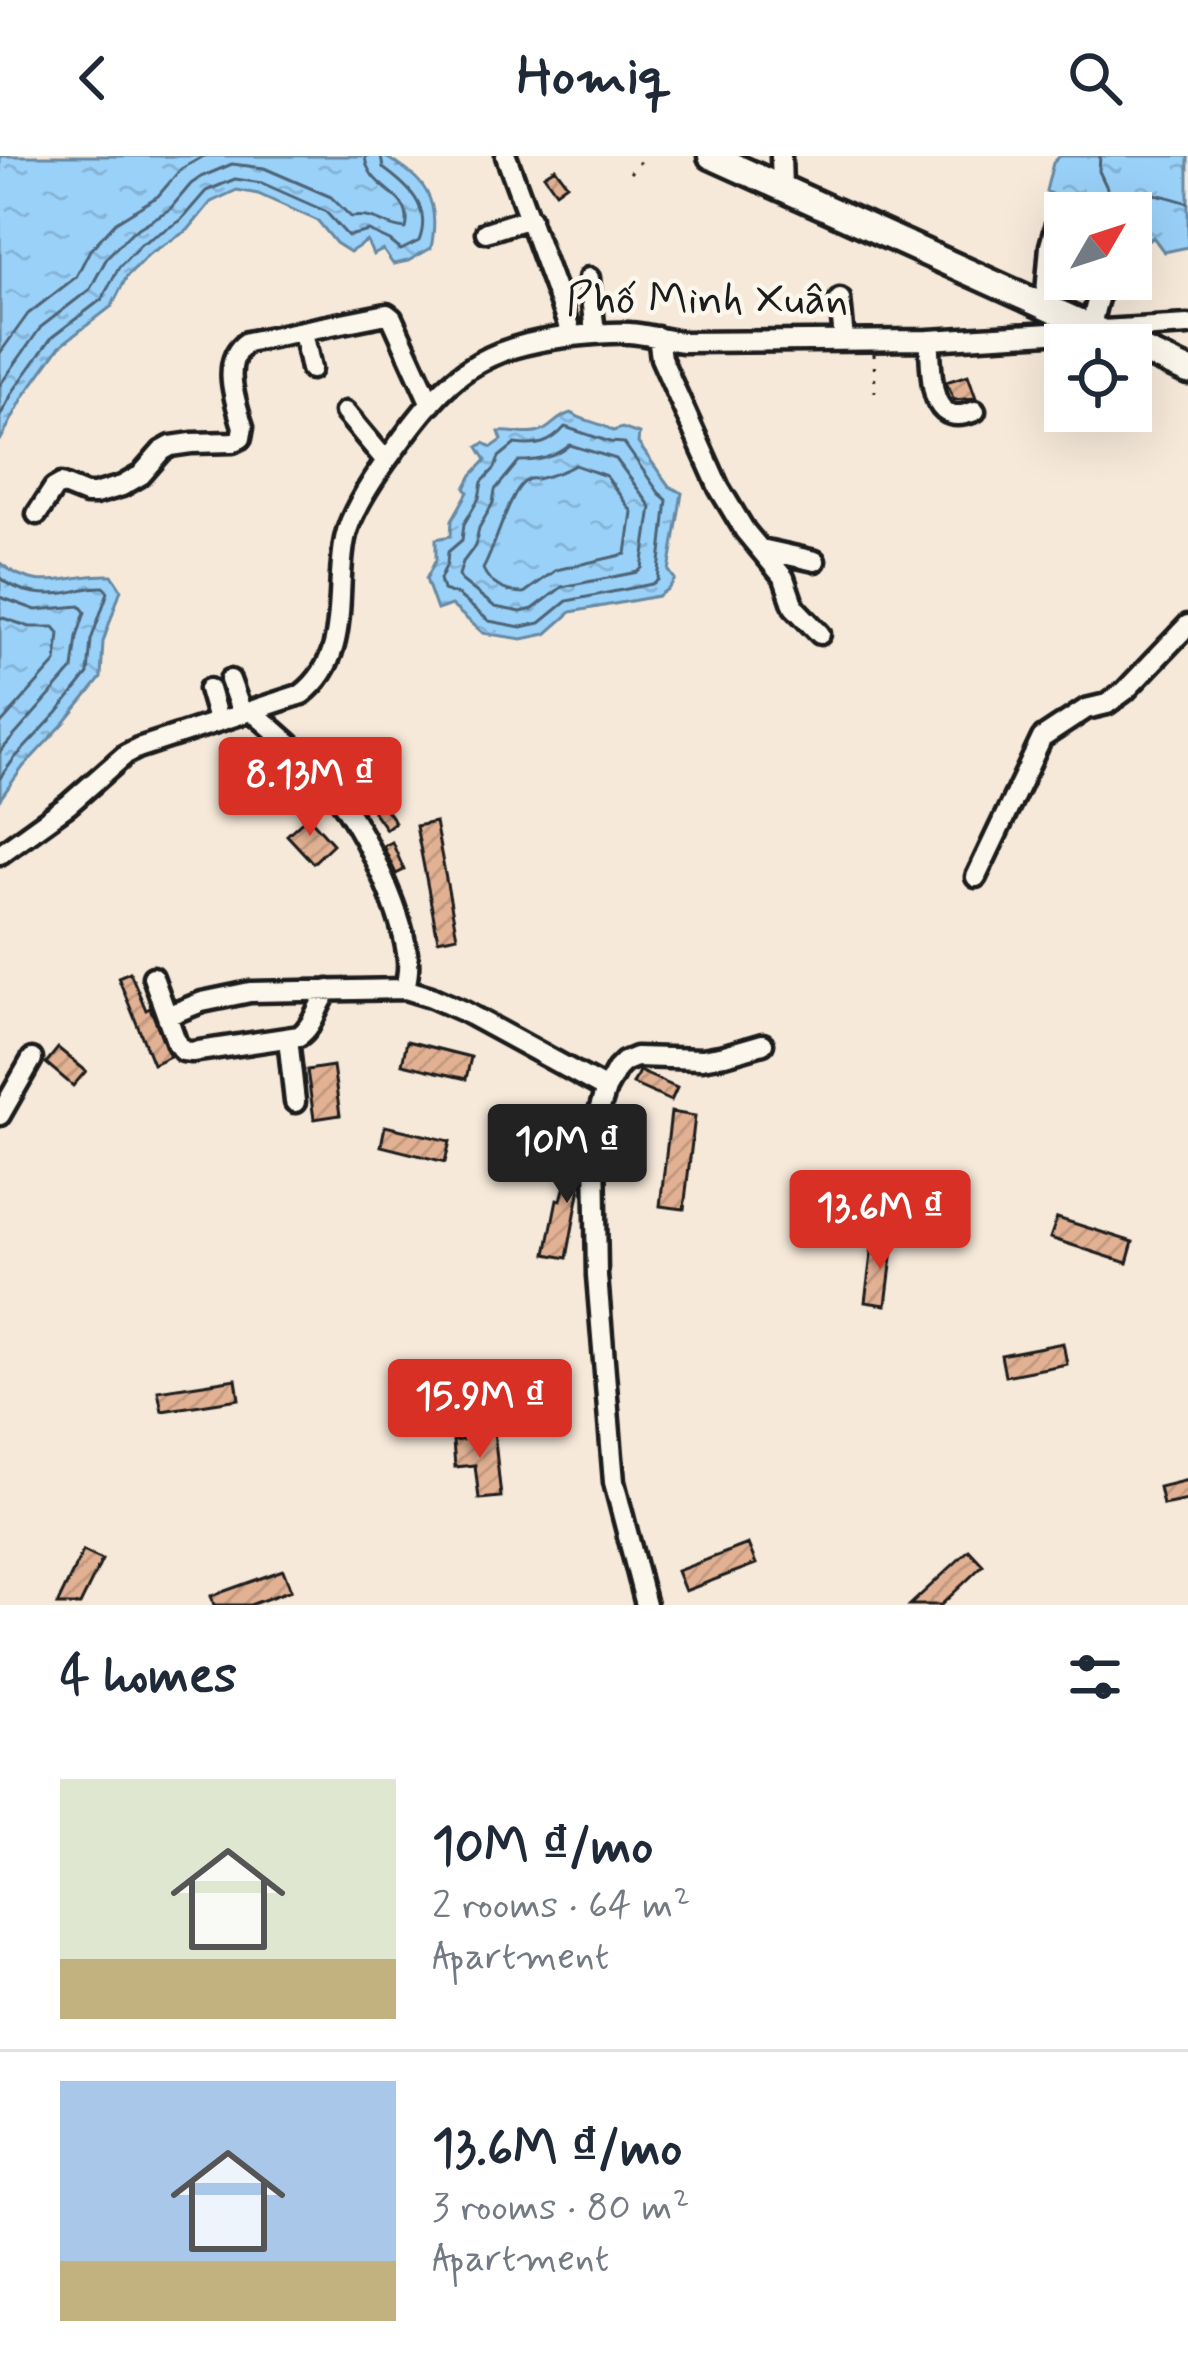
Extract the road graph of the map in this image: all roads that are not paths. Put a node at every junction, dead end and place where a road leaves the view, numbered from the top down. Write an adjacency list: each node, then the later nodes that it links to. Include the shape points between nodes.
1 (506, 156): 5 (street)
2 (710, 156): 4 (highway)
3 (782, 156): 4 (street)
4 (782, 188): 10 (highway)
5 (530, 218): 6 (street); 17 (street)
6 (486, 232)
7 (590, 278): 16 (street)
8 (840, 299): 19 (street)
9 (1045, 300): 10 (street)
10 (1045, 305): 11 (highway)
11 (1088, 324)
12 (1188, 325): 13 (street, Phố Minh Xuân)
13 (1152, 326)
14 (303, 332): 22 (street); 24 (street, via 387,314); 28 (street, via 235,350 241,438 171,446 141,475 95,494 61,484)
15 (1044, 332): 20 (street, Phố Minh Xuân)
16 (595, 333): 17 (street, Phố Minh Xuân); 18 (street, Phố Minh Xuân)
17 (572, 336): 24 (street, Phố Minh Xuân, via 486,356)
18 (658, 337): 19 (street, Phố Minh Xuân); 29 (street, via 719,488)
19 (844, 340): 20 (street, Phố Minh Xuân)
20 (929, 340): 25 (street, via 940,407 955,417)
21 (1152, 354): 23 (highway)
22 (311, 369)
23 (1188, 371)
24 (431, 404): 27 (street, Phố Minh Xuân)
25 (975, 411)
26 (345, 412): 27 (street)
27 (386, 461): 35 (street, Phố Minh Xuân, via 344,541 337,639 324,672 302,694)
28 (37, 514)
29 (760, 549): 30 (street); 32 (street)
30 (815, 561)
31 (1188, 625): 40 (street, via 1125,691 1042,738)
32 (820, 634)
33 (230, 680): 35 (street)
34 (209, 689): 36 (street)
35 (247, 712): 36 (street, Phố Minh Xuân); 42 (street, via 344,804 397,916 408,959)
36 (218, 720): 37 (street, Phố Minh Xuân)
37 (138, 748): 38 (street); 39 (street, Phố Minh Xuân)
38 (147, 767)
39 (0, 854)
40 (976, 877)
41 (153, 977): 44 (street)
42 (405, 989): 43 (street); 48 (street, via 463,1011)
43 (329, 990): 44 (street, via 250,992); 45 (street, via 307,1031)
44 (167, 1016): 45 (street, via 183,1051)
45 (288, 1038): 49 (street)
46 (763, 1043): 48 (street, via 701,1059 636,1058 616,1069)
47 (32, 1059): 50 (street)
48 (606, 1089): 51 (street, via 596,1152 603,1354 614,1482)
49 (295, 1102)
50 (0, 1115)
51 (646, 1605)

